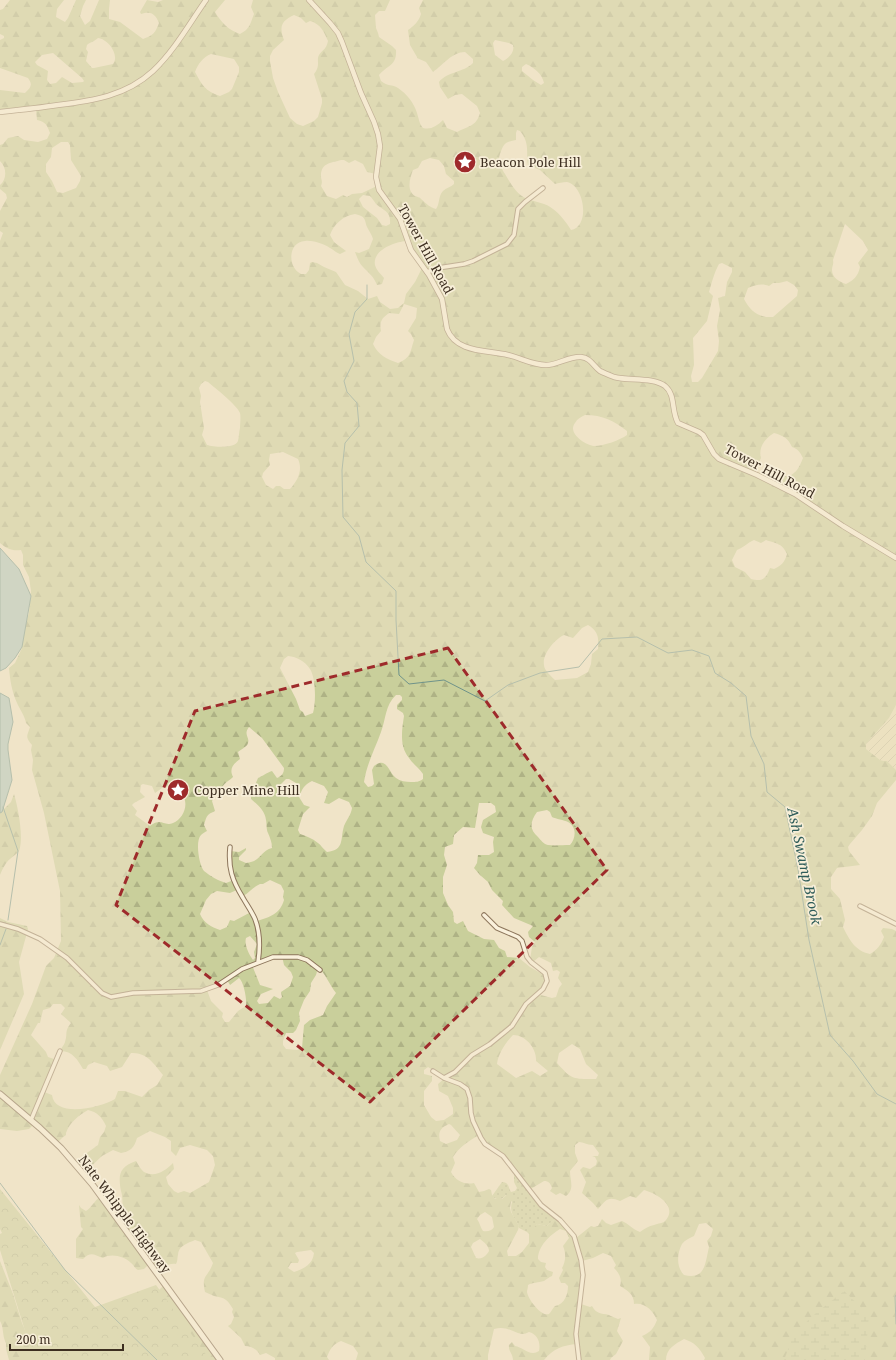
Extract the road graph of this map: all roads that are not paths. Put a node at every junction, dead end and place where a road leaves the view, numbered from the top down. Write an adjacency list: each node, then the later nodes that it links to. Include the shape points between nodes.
1 (206, 0): 3 (street, via 178,42 161,62 143,79 126,89 87,102)
2 (309, 0): 5 (street, Tower Hill Road, via 334,28 342,42 378,134 380,146 376,177 379,190 400,219 411,250)
3 (0, 112)
4 (543, 188): 5 (street, via 518,210 514,235 507,244 473,261)
5 (427, 272): 6 (street, Tower Hill Road, via 442,299 448,334 455,341 472,350 510,355 542,365 553,365 575,357 583,357 602,372 614,377 660,384 671,396 678,423 703,435 716,457 795,494)
6 (896, 558)
7 (230, 848): 12 (street, via 229,860 233,877 257,924 260,944)
8 (860, 906): 11 (street)
9 (484, 914): 16 (street, via 497,928 518,937 527,957 545,973 547,981 543,989 526,1004 512,1026)
10 (0, 924): 12 (street, via 18,928 40,939 67,958 102,993 111,997 201,991 218,985)
11 (896, 924)
12 (258, 962): 13 (street, via 273,957 298,957)
13 (320, 970)
14 (60, 1051): 18 (street)
15 (433, 1071): 16 (street)
16 (444, 1078): 20 (street, via 467,1089 471,1113 485,1144 503,1156 541,1205 574,1236 583,1275 576,1334)
17 (0, 1094): 18 (main road, Nate Whipple Highway)
18 (31, 1120): 19 (main road, Nate Whipple Highway, via 92,1184)
19 (220, 1360)
20 (579, 1360)

